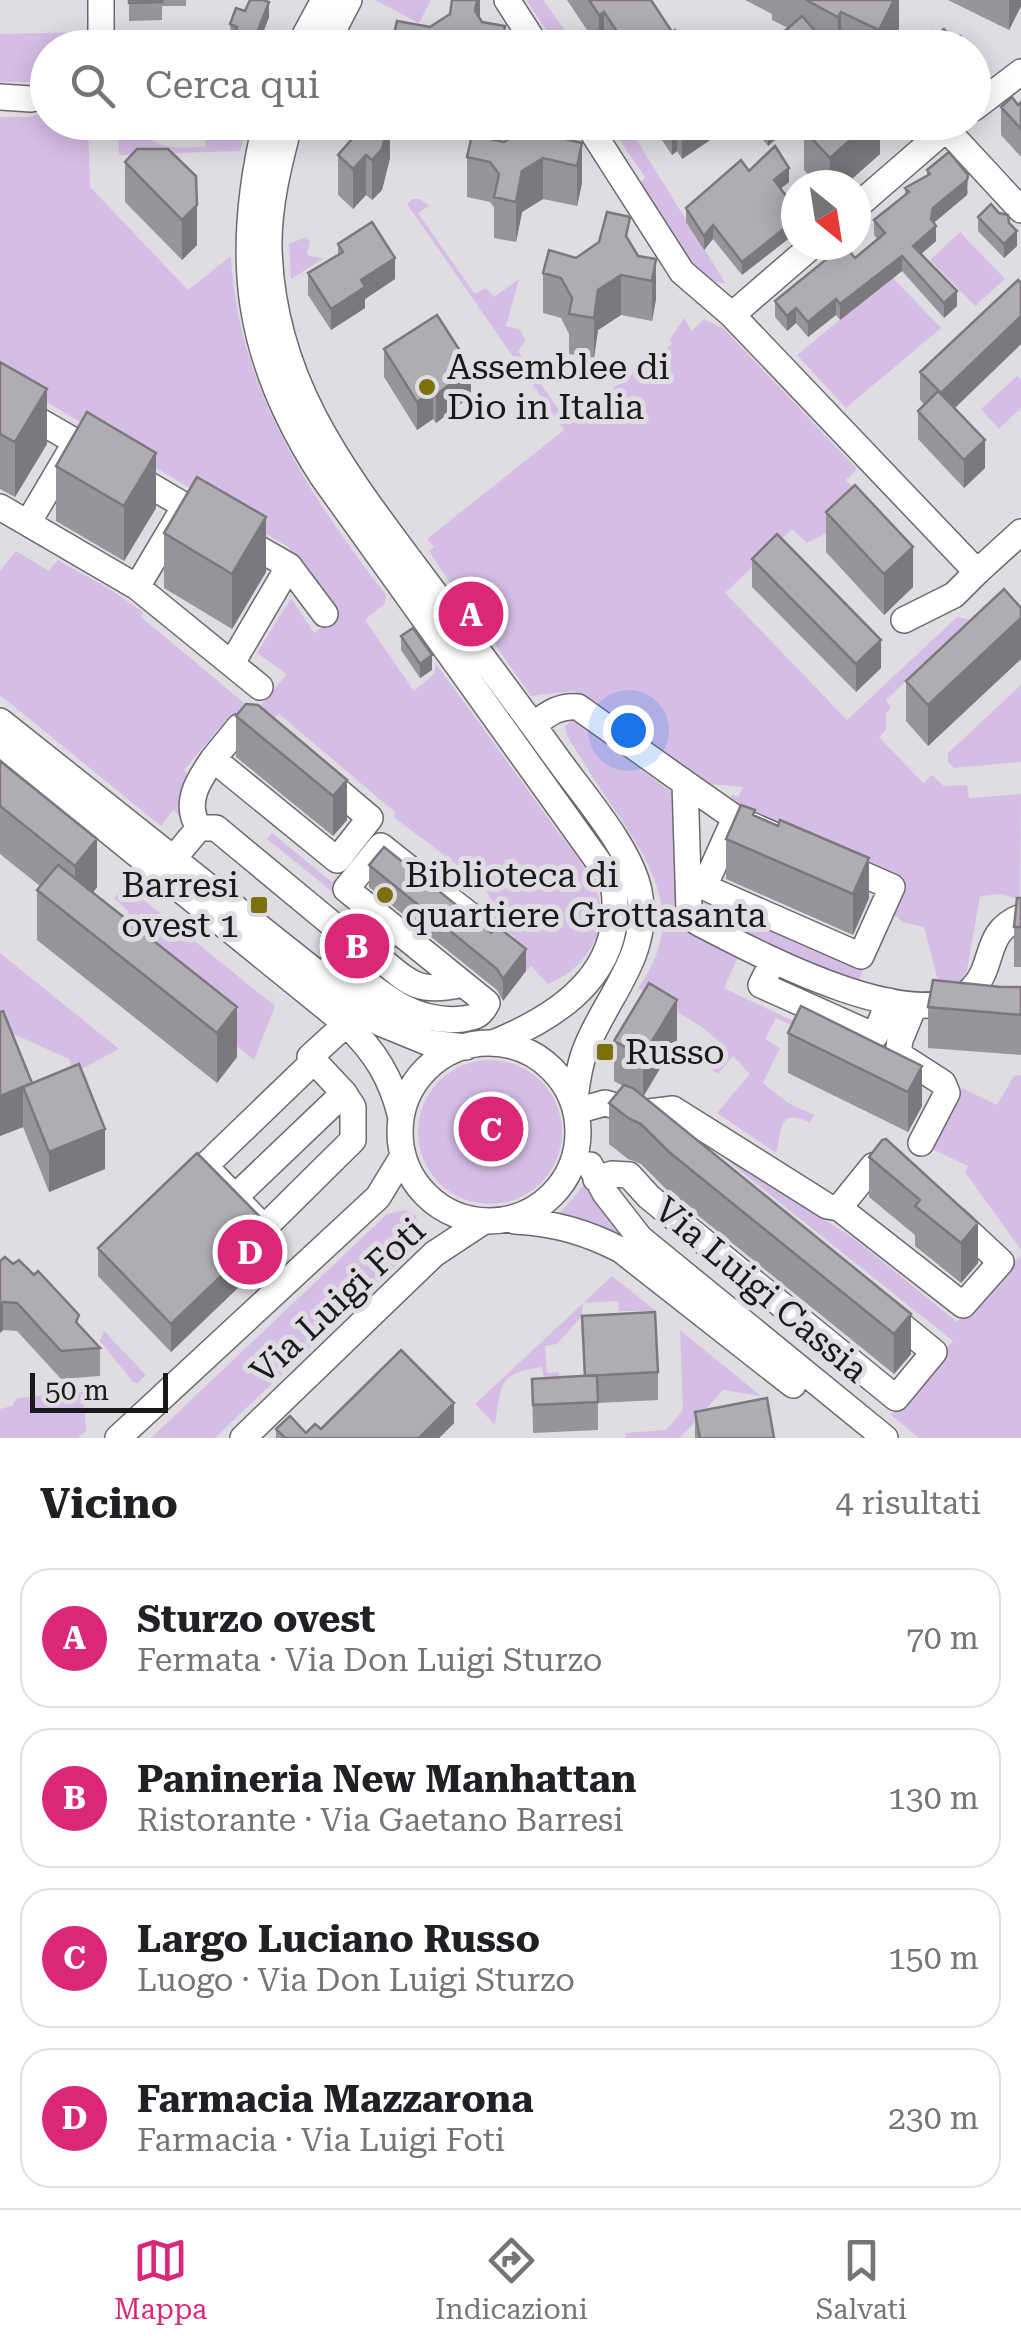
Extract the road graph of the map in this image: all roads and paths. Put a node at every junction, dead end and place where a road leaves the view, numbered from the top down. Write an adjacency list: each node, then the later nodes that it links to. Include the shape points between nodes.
1 (101, 0): 5 (street)
2 (324, 0): 6 (street)
3 (350, 0): 7 (street)
4 (508, 0): 8 (street)
5 (102, 30)
6 (308, 30)
7 (334, 30)
8 (527, 30)
9 (1021, 72): 10 (street)
10 (991, 95)
11 (0, 97): 12 (street)
12 (30, 99)
13 (262, 140): 49 (street, via 247,260 260,342 279,398 322,476 613,882 617,922 598,969 548,1015)
14 (286, 140): 36 (street, via 269,250 286,358 353,485)
15 (598, 140): 21 (street, via 682,272)
16 (934, 140): 18 (street)
17 (962, 140): 19 (street)
18 (871, 194)
19 (1021, 210)
20 (796, 260): 21 (street)
21 (732, 316): 29 (street)
22 (0, 398): 23 (street)
23 (91, 451): 25 (street); 26 (street)
24 (0, 507): 26 (street)
25 (200, 514): 28 (street); 30 (street)
26 (28, 523): 30 (street)
27 (1021, 532): 29 (street)
28 (289, 566): 31 (street); 33 (street)
29 (977, 572): 32 (street, via 954,594)
30 (137, 588): 33 (street)
31 (325, 614)
32 (904, 620)
33 (232, 663): 34 (street)
34 (260, 686)
35 (0, 721): 42 (street)
36 (533, 725): 39 (street, via 554,710 578,707); 54 (street, via 624,854 641,908 627,973 586,1048)
37 (0, 743): 48 (street)
38 (212, 759): 38 (street, via 337,860 370,818 264,728 238,726); 41 (street, via 192,804)
39 (685, 783): 40 (street); 45 (street, via 689,911 697,922)
40 (735, 818): 40 (street, via 892,887 862,956 704,887)
41 (200, 828): 42 (street); 46 (street, via 216,828 344,934)
42 (173, 858): 46 (street)
43 (1021, 917): 47 (street, via 1002,927 971,991 956,1000)
44 (492, 933): 46 (street, via 381,846 346,890 488,1003 475,1018 428,1018)
45 (773, 961): 47 (street, via 856,994); 47 (street, via 761,985 875,1036)
46 (330, 968): 50 (street, via 380,1024 438,1045)
47 (902, 1004): 57 (street, via 898,1054 944,1083 946,1092)
48 (352, 1029): 51 (street, via 310,1056); 55 (street, via 386,1073)
49 (493, 1043): 50 (street); 54 (street, via 544,1062 568,1089)
50 (466, 1046): 55 (street, via 430,1066)
51 (318, 1065): 52 (street); 60 (street, via 205,1166)
52 (344, 1092): 60 (street); 60 (street, via 354,1107 353,1140 264,1228)
53 (641, 1113): 54 (street, via 606,1104); 56 (street); 61 (street, via 673,1109)
54 (576, 1116): 59 (street, Via Luigi Cassia); 62 (street, via 577,1151 562,1184 535,1209)
55 (401, 1118): 58 (street)
56 (672, 1138)
57 (922, 1144)
58 (403, 1156): 62 (street, via 433,1202); 64 (street, Via Luigi Foti, via 378,1197)
59 (596, 1179): 63 (street, via 630,1176 896,1398 934,1352); 67 (street, Via Luigi Cassia, via 640,1238)
60 (235, 1197)
61 (839, 1208): 61 (street, via 873,1166 890,1161 1001,1262 964,1305)
62 (492, 1221): 65 (street, Via Luigi Foti, via 434,1254); 66 (street, Via Luigi Cassia, via 546,1222 620,1250)
63 (872, 1302)
64 (118, 1438)
65 (243, 1438)
66 (860, 1438)
67 (885, 1438)

